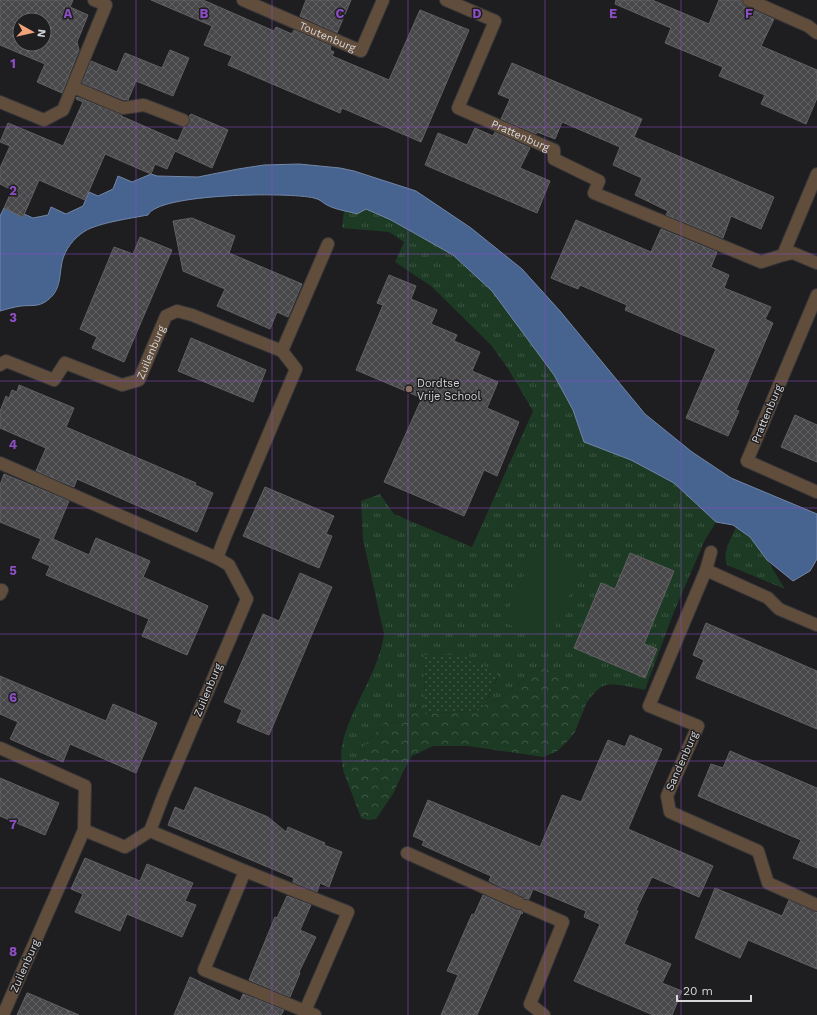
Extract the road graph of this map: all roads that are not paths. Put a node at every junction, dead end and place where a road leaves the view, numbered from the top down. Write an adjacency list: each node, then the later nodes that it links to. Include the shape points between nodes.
1 (94, 0): 7 (street, via 106,6)
2 (243, 0): 3 (street, Toutenburg, via 361,51)
3 (383, 0)
4 (446, 0): 12 (street, Prattenburg, via 494,21 458,108 554,150 554,159 599,180 594,193 761,262)
5 (749, 0): 6 (street, via 808,26)
6 (817, 33)
7 (73, 88): 8 (street, via 63,110 44,120); 9 (street, via 123,108 144,105)
8 (0, 102)
9 (183, 120)
10 (817, 174): 12 (street)
11 (328, 244): 15 (street)
12 (783, 255): 13 (street, Prattenburg, via 793,253)
13 (817, 263)
14 (817, 295): 18 (street, Prattenburg, via 747,462)
15 (282, 351): 16 (street, Zuilenburg, via 177,310 166,316 139,380 122,385 65,363 54,380 6,361); 20 (street, via 296,369)
16 (0, 365)
17 (0, 463): 20 (street, Zuilenburg)
18 (817, 492)
19 (711, 552): 21 (street, Sandenburg)
20 (217, 558): 25 (street, Zuilenburg, via 229,565 247,598)
21 (706, 570): 22 (street, via 768,598 779,609); 28 (street, Sandenburg, via 649,706 698,726 667,796 670,812 758,851 768,883)
22 (817, 625)
23 (0, 748): 24 (street, Zuilenburg, via 85,786)
24 (84, 830): 25 (street, via 124,847); 30 (street, Zuilenburg)
25 (150, 831): 27 (street)
26 (407, 853): 31 (street, via 563,922 530,1004)
27 (245, 871): 29 (street, via 348,912); 29 (street, via 204,970)
28 (817, 905)
29 (310, 1013)
30 (3, 1015)
31 (544, 1015)

